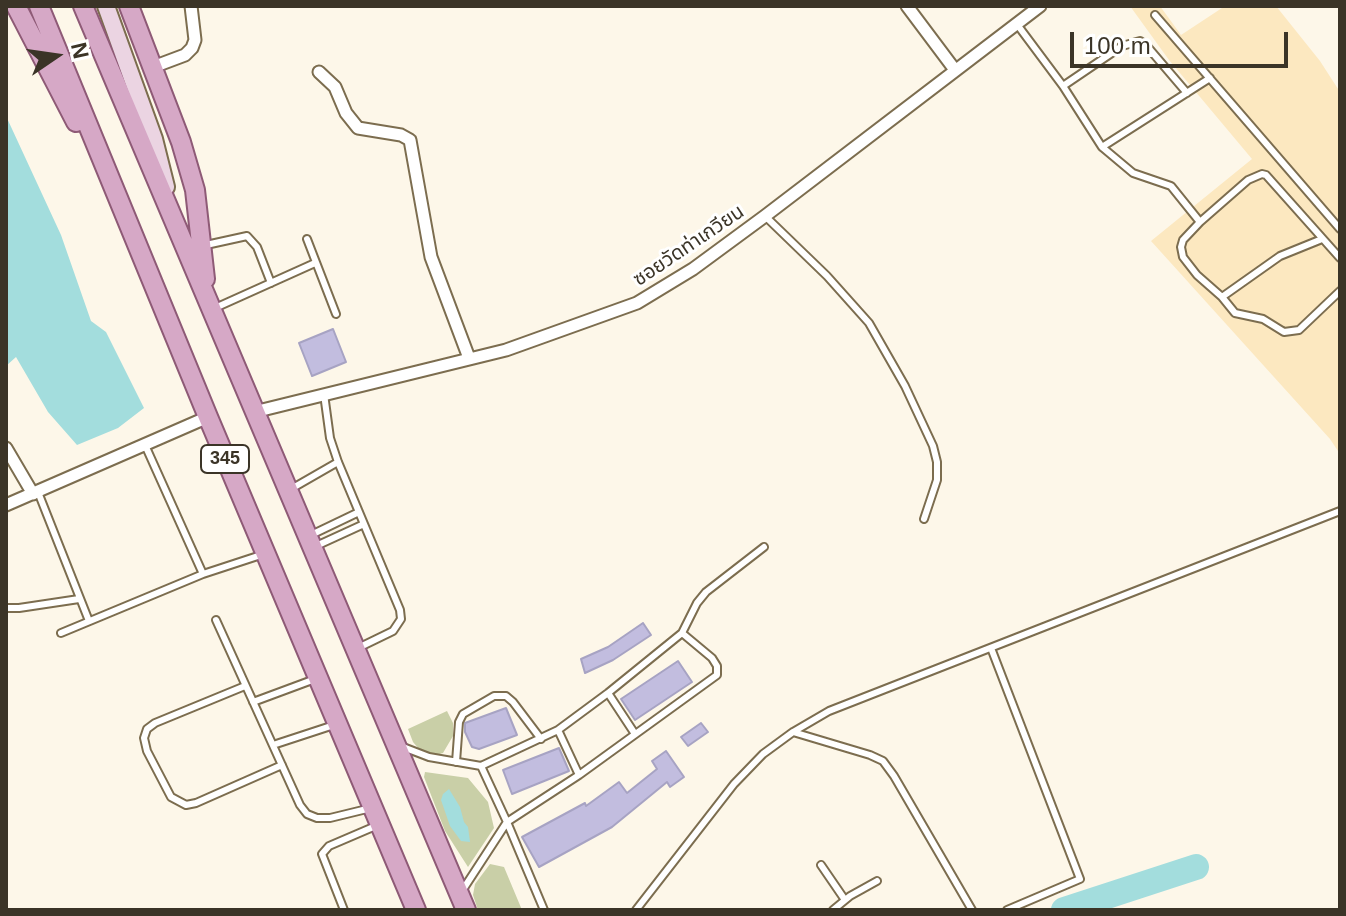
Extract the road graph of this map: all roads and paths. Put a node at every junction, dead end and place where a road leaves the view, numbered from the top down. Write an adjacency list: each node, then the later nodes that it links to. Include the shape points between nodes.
1 (16, 6): 18 (main road)
2 (39, 6): 18 (main road, 345)
3 (83, 6): 20 (main road, 345)
4 (106, 6): 20 (main road, 345, via 154,139)
5 (129, 6): 11 (main road)
6 (191, 6): 11 (street, via 192,48)
7 (907, 6): 12 (street)
8 (1040, 6): 10 (street, ซอยวัดท่าเกวียน)
9 (1155, 15): 14 (lane)
10 (1016, 23): 12 (street, ซอยวัดท่าเกวียน); 15 (lane)
11 (153, 67): 25 (main road, via 195,190)
12 (955, 70): 19 (street, ซอยวัดท่าเกวียน)
13 (319, 72): 33 (street, via 335,87 358,128 410,140 431,257)
14 (1210, 78): 16 (lane); 22 (lane)
15 (1063, 86): 16 (lane, via 1122,46 1140,41); 17 (lane)
16 (1187, 93): 17 (lane)
17 (1102, 147): 21 (lane, via 1133,173 1171,186)
18 (125, 212): 36 (main road, 345)
19 (765, 216): 33 (street, ซอยวัดท่าเกวียน, via 637,303); 45 (lane, via 862,314 898,373 937,462 937,480)
20 (174, 220): 31 (main road, 345)
21 (1200, 222): 24 (lane, via 1262,174); 30 (lane, via 1183,240 1183,257)
22 (1340, 229)
23 (307, 239): 27 (lane)
24 (1322, 239): 26 (lane); 30 (lane, via 1280,256)
25 (202, 246): 28 (lane, via 247,236); 31 (main road)
26 (1340, 258)
27 (315, 263): 28 (lane); 32 (lane)
28 (271, 283): 31 (lane)
29 (1340, 291): 30 (lane, via 1292,333 1235,313)
30 (1222, 297)
31 (209, 304): 35 (main road, 345)
32 (336, 314)
33 (469, 358): 34 (street, ซอยวัดท่าเกวียน)
34 (324, 394): 35 (street, ซอยวัดท่าเกวียน); 39 (lane)
35 (254, 412): 40 (main road, 345)
36 (208, 417): 37 (street); 49 (main road, 345)
37 (145, 445): 41 (street); 50 (lane)
38 (6, 448): 41 (street)
39 (338, 462): 40 (lane); 44 (lane)
40 (287, 491): 47 (main road, 345)
41 (35, 493): 42 (street); 51 (lane)
42 (6, 505)
43 (1340, 511): 57 (lane)
44 (359, 512): 46 (lane); 47 (lane)
45 (924, 519)
46 (364, 524): 47 (lane); 58 (lane, via 401,619 393,631)
47 (310, 542): 58 (main road, 345)
48 (764, 547): 56 (lane, via 706,592)
49 (264, 554): 50 (lane); 59 (main road, 345)
50 (203, 574): 54 (lane)
51 (79, 599): 52 (lane); 54 (lane)
52 (6, 608)
53 (216, 620): 60 (lane)
54 (89, 621): 55 (lane)
55 (61, 633)
56 (682, 633): 61 (lane); 66 (lane, via 712,658 717,675)
57 (991, 648): 65 (lane, via 829,711); 86 (lane, via 1080,879)
58 (355, 649): 68 (main road, 345)
59 (318, 678): 62 (lane); 63 (main road, 345)
60 (245, 686): 62 (lane); 71 (lane, via 155,723 144,738 147,751 171,797 186,805)
61 (608, 693): 64 (lane); 66 (lane)
62 (253, 702): 69 (lane)
63 (337, 723): 69 (lane); 74 (main road, 345)
64 (558, 730): 67 (lane); 73 (lane)
65 (793, 732): 83 (lane, via 734,784); 85 (lane, via 883,761)
66 (635, 734): 73 (lane)
67 (541, 739): 70 (lane, via 513,702 494,696 463,714); 72 (lane)
68 (396, 744): 70 (lane); 79 (main road, 345)
69 (273, 745): 71 (lane)
70 (456, 762): 72 (lane)
71 (282, 765): 74 (lane, via 307,814)
72 (481, 766): 75 (lane)
73 (579, 775): 75 (lane)
74 (376, 816): 80 (lane, via 322,854); 81 (main road, 345)
75 (507, 822): 79 (lane); 82 (lane)
76 (821, 865): 78 (lane)
77 (877, 881): 78 (lane)
78 (845, 900): 84 (lane)
79 (463, 902)
80 (344, 910)
81 (416, 910)
82 (544, 910)
83 (636, 910)
84 (833, 910)
85 (972, 910)
86 (1007, 910)

